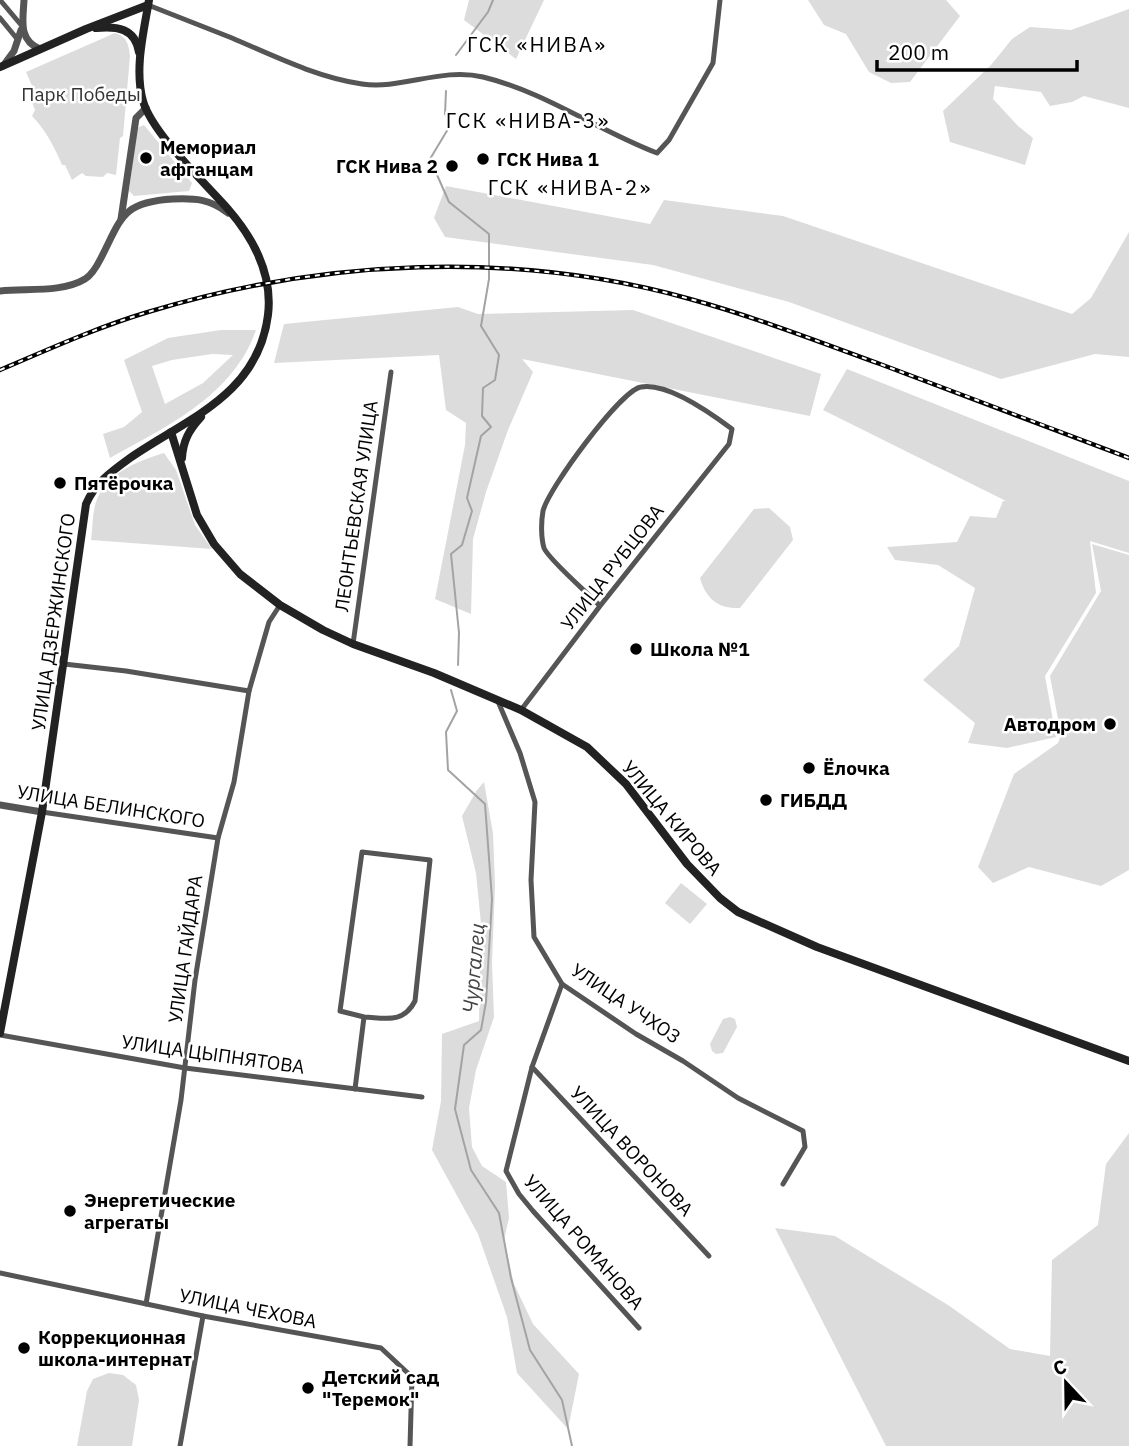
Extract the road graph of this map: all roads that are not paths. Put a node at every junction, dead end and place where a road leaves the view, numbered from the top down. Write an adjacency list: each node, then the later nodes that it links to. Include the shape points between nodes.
1 (0, 0): 8 (street)
2 (24, 0): 8 (street)
3 (720, 0): 4 (street, via 713,63 657,153 515,85 447,74 365,84 322,76)
4 (148, 3): 5 (main road); 7 (main road, УЛИЦА ДЗЕРЖИНСКОГО)
5 (126, 14): 7 (main road, via 135,14); 9 (main road)
6 (0, 18): 10 (street)
7 (145, 24): 12 (main road, УЛИЦА ДЗЕРЖИНСКОГО)
8 (22, 26): 10 (street); 11 (street, via 30,45)
9 (86, 29): 11 (main road); 12 (main road, via 114,26 126,30 139,46)
10 (18, 41): 13 (street)
11 (40, 49): 13 (main road)
12 (141, 62): 14 (main road, УЛИЦА ДЗЕРЖИНСКОГО)
13 (2, 67)
14 (146, 108): 15 (street, via 136,118); 16 (main road, УЛИЦА ДЗЕРЖИНСКОГО, via 164,137)
15 (121, 220): 16 (street, via 131,208 144,203 184,199 215,203); 17 (street, via 87,278 55,287)
16 (237, 220): 19 (main road, УЛИЦА ДЗЕРЖИНСКОГО, via 265,271 267,324 260,350 246,374)
17 (0, 291)
18 (391, 372): 26 (street, ЛЕОНТЬЕВСКАЯ УЛИЦА)
19 (207, 410): 20 (main road, УЛИЦА ДЗЕРЖИНСКОГО); 23 (main road, via 183,445)
20 (171, 432): 21 (main road, УЛИЦА ДЗЕРЖИНСКОГО); 22 (main road, УЛИЦА КИРОВА)
21 (151, 444): 22 (main road, via 167,444); 27 (main road, УЛИЦА ДЗЕРЖИНСКОГО, via 104,478 89,495)
22 (178, 455): 23 (main road, УЛИЦА КИРОВА)
23 (184, 474): 24 (main road, УЛИЦА КИРОВА, via 197,515 214,544 240,574)
24 (280, 605): 26 (main road, УЛИЦА КИРОВА); 28 (street, УЛИЦА ГАЙДАРА, via 269,622)
25 (600, 606): 25 (street, УЛИЦА РУБЦОВА, via 729,444 732,429 676,393 643,386 631,390 550,493 543,511 544,551); 30 (street, УЛИЦА РУБЦОВА)
26 (353, 644): 29 (main road, УЛИЦА КИРОВА)
27 (64, 664): 28 (street); 32 (main road, УЛИЦА ДЗЕРЖИНСКОГО)
28 (249, 691): 33 (street, УЛИЦА ГАЙДАРА, via 234,782)
29 (497, 699): 30 (main road, УЛИЦА КИРОВА); 34 (street, УЛИЦА УЧХОЗ, via 535,802 534,937)
30 (521, 710): 37 (main road, УЛИЦА КИРОВА, via 602,760 687,864 738,912 817,947)
31 (0, 805): 32 (street, УЛИЦА БЕЛИНСКОГО)
32 (42, 812): 33 (street, УЛИЦА БЕЛИНСКОГО); 36 (main road, УЛИЦА ДЗЕРЖИНСКОГО)
33 (218, 838): 38 (street, УЛИЦА ГАЙДАРА)
34 (562, 984): 39 (street); 42 (street, УЛИЦА УЧХОЗ, via 738,1098 803,1131 805,1147)
35 (363, 1017): 35 (street, via 399,1018 415,1001 430,860 362,852 341,1011); 40 (street)
36 (0, 1034): 38 (street, УЛИЦА ЦЫПНЯТОВА)
37 (1129, 1061)
38 (185, 1068): 40 (street, УЛИЦА ЦЫПНЯТОВА); 45 (street, УЛИЦА ГАЙДАРА)
39 (532, 1068): 43 (street, УЛИЦА ВОРОНОВА); 47 (street, УЛИЦА РОМАНОВА, via 507,1175 533,1211)
40 (355, 1089): 41 (street, УЛИЦА ЦЫПНЯТОВА)
41 (422, 1097)
42 (783, 1184)
43 (709, 1256)
44 (0, 1273): 45 (street, УЛИЦА ЧЕХОВА)
45 (146, 1304): 46 (street, УЛИЦА ЧЕХОВА)
46 (203, 1316): 48 (street); 49 (street, УЛИЦА ЧЕХОВА, via 381,1348 412,1377)
47 (639, 1328)
48 (180, 1446)
49 (410, 1446)

